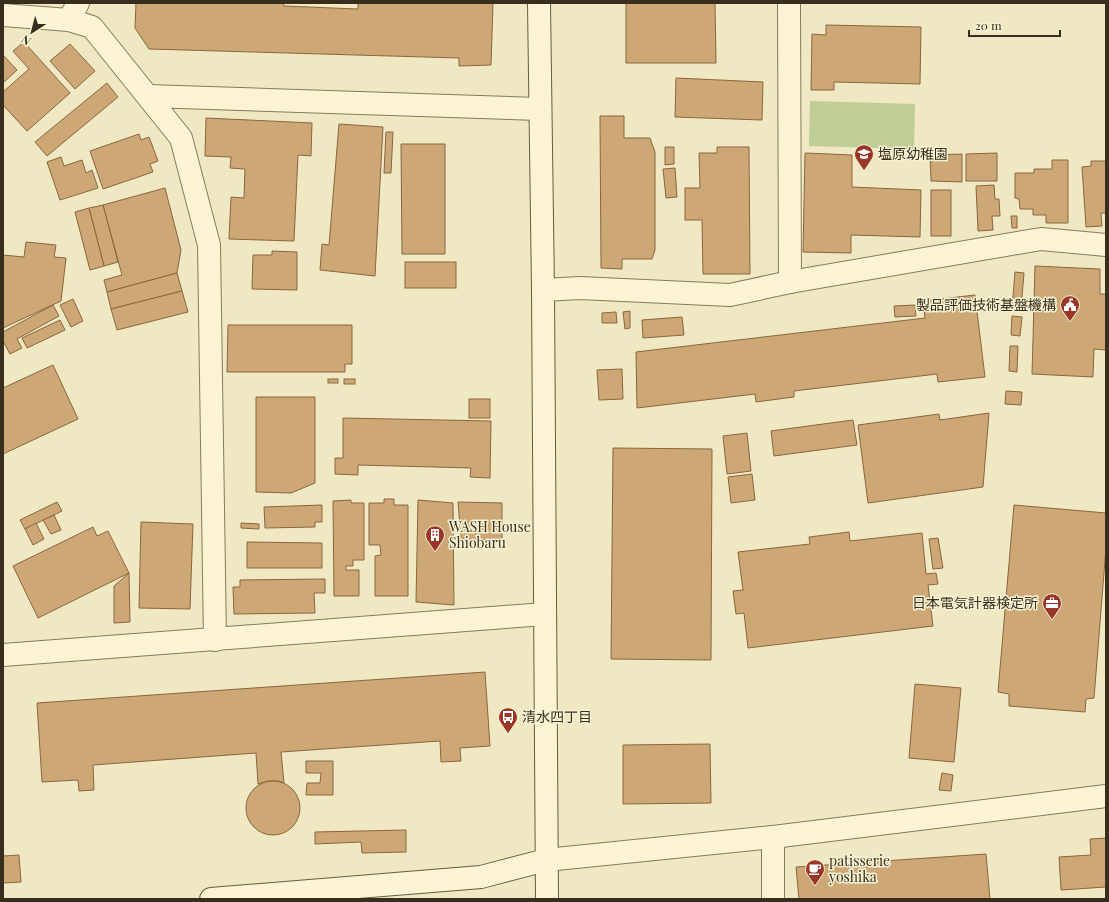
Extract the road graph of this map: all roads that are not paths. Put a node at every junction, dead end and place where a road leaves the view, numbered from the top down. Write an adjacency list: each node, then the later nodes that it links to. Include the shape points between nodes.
1 (539, 3): 6 (street)
2 (789, 3): 8 (street)
3 (74, 12): 4 (street); 5 (street, via 92,27)
4 (3, 15)
5 (148, 96): 6 (street); 11 (street, via 181,138 209,244)
6 (540, 109): 9 (street)
7 (1106, 244): 8 (street, via 1041,240)
8 (790, 282): 9 (street, via 730,295 580,288)
9 (543, 290): 10 (street)
10 (545, 614): 11 (street); 15 (street)
11 (215, 640): 12 (street)
12 (3, 655)
13 (1106, 796): 14 (street)
14 (773, 837): 15 (street); 18 (street)
15 (546, 860): 16 (street, via 481,877); 17 (street)
16 (211, 899)
17 (547, 899)
18 (773, 899)

